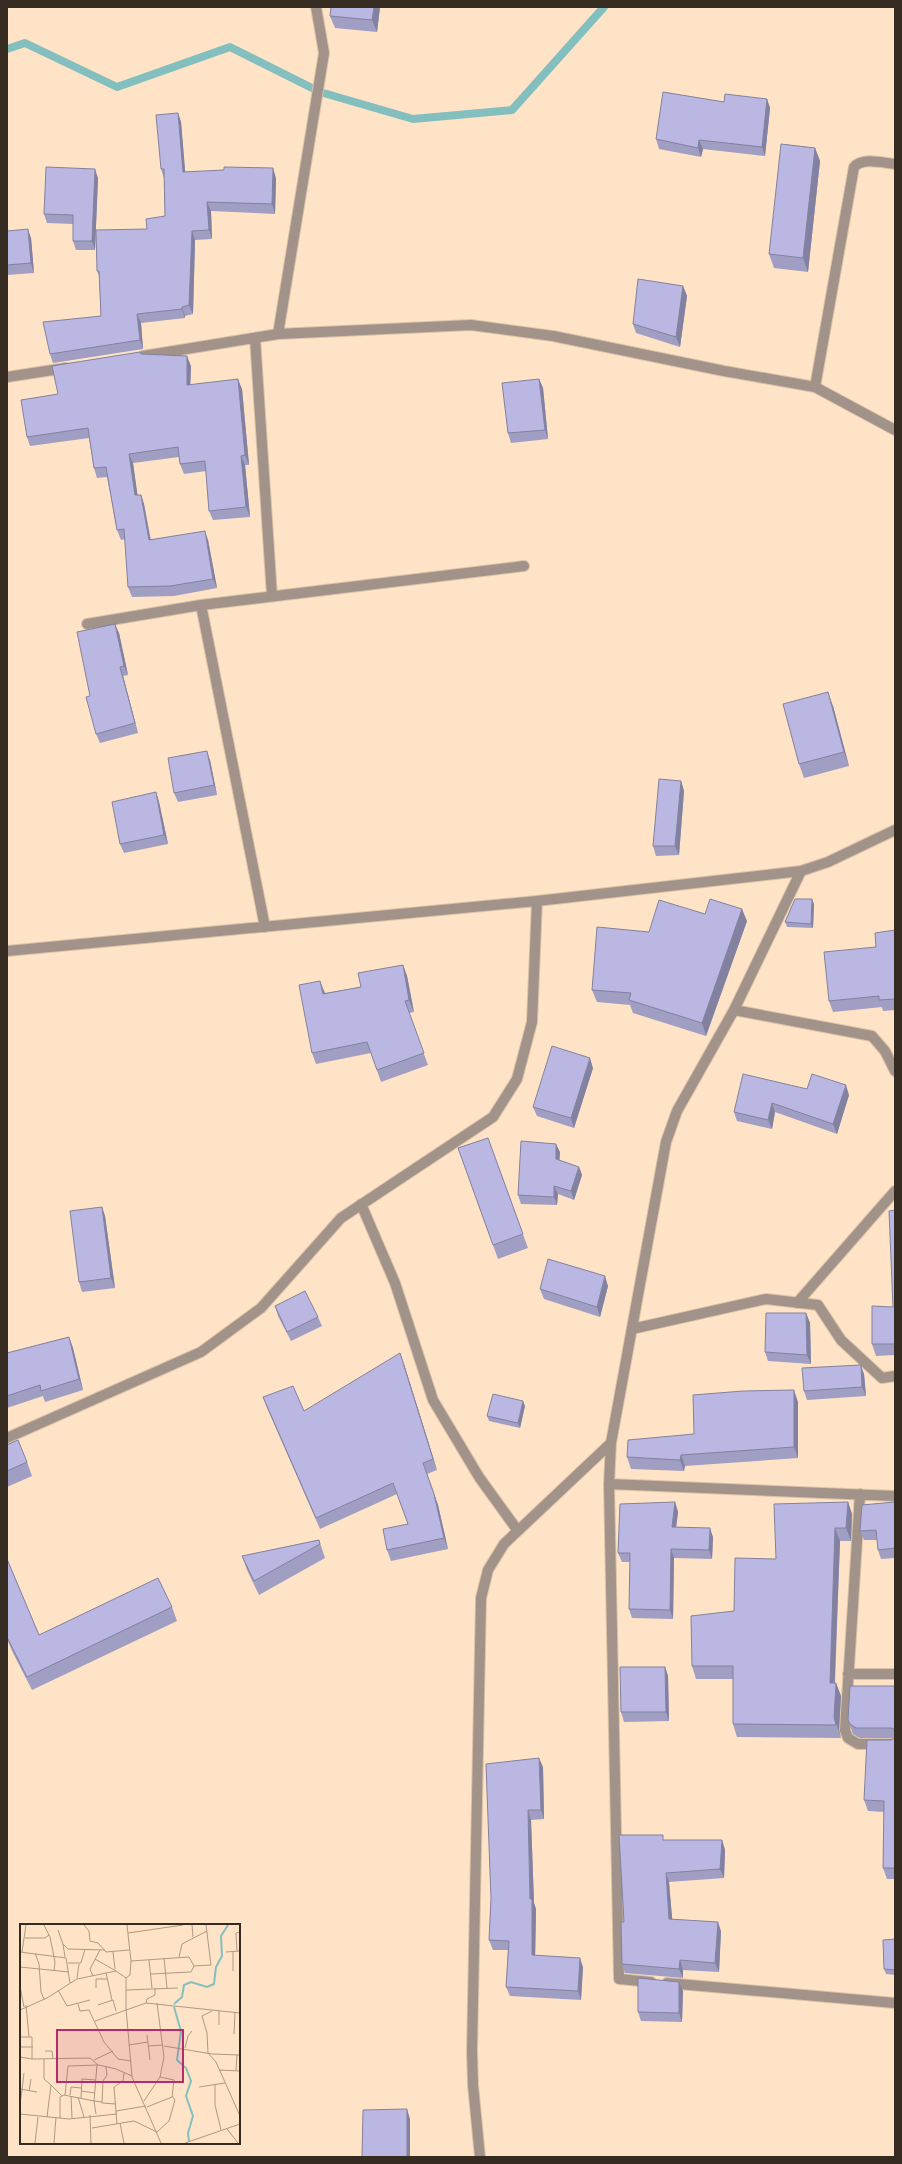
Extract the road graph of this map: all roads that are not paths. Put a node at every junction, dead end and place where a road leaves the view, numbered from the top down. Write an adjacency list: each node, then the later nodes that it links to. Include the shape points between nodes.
1 (316, 7): 3 (street, via 324,53)
2 (895, 164): 8 (street, via 865,161 854,167)
3 (278, 334): 4 (street); 8 (street, via 471,325 553,336)
4 (255, 338): 5 (street); 11 (street)
5 (133, 358)
6 (78, 366): 7 (street)
7 (7, 377)
8 (815, 387): 9 (street)
9 (895, 430)
10 (524, 566): 11 (street)
11 (272, 596): 12 (street)
12 (201, 605): 13 (street); 17 (street)
13 (87, 624)
14 (895, 830): 15 (street, via 828,862)
15 (801, 871): 16 (street); 19 (street)
16 (537, 901): 17 (street); 22 (street, via 532,1022 517,1079 493,1117)
17 (265, 927): 18 (street)
18 (7, 951)
19 (734, 1010): 20 (street, via 872,1036 885,1051); 24 (street, via 677,1111 666,1142)
20 (895, 1072)
21 (895, 1191): 23 (street)
22 (361, 1204): 26 (street, via 341,1218 261,1308 201,1352); 31 (street, via 395,1283 433,1400 479,1477)
23 (797, 1302): 24 (street, via 766,1299); 25 (street, via 818,1305 847,1346 882,1378)
24 (632, 1329): 27 (street)
25 (895, 1376)
26 (7, 1438)
27 (611, 1443): 28 (street); 31 (street)
28 (609, 1484): 29 (street); 35 (street, via 619,1979)
29 (860, 1494): 30 (street); 32 (street)
30 (895, 1496)
31 (518, 1531): 36 (street, via 504,1544 488,1570 481,1598 472,2051)
32 (848, 1674): 33 (street); 34 (street, via 845,1730 848,1738 858,1744)
33 (895, 1674)
34 (895, 1744)
35 (895, 2003)
36 (480, 2157)

